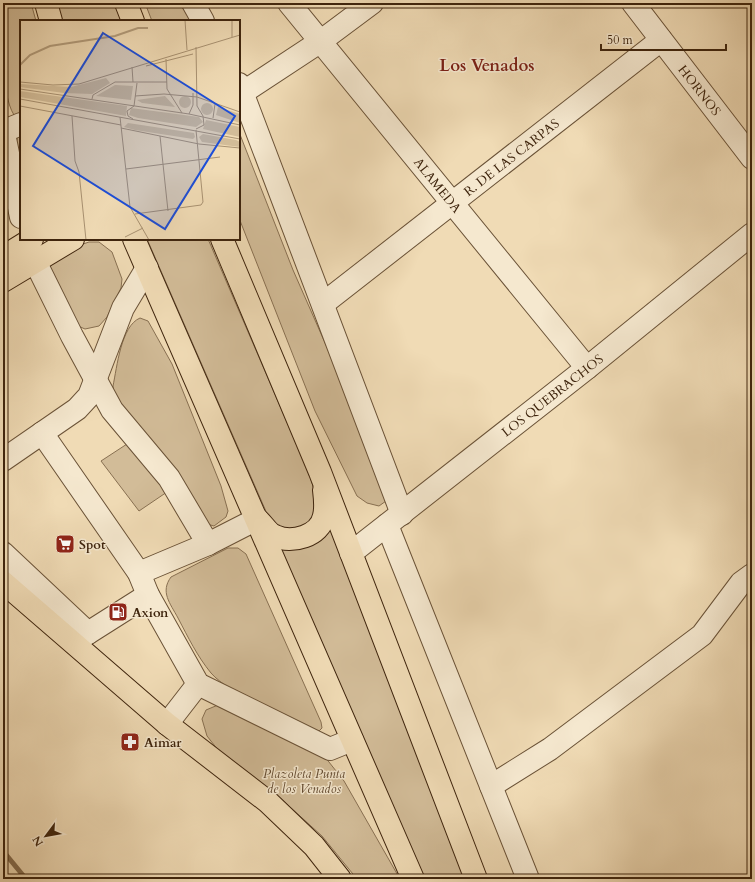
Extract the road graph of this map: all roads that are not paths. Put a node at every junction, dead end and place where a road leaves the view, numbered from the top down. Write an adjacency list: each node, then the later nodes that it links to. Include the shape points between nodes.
1 (46, 3): 7 (main road)
2 (126, 3): 8 (main road)
3 (193, 3): 9 (street)
4 (290, 3): 11 (street, ALAMEDA)
5 (372, 3): 11 (street)
6 (633, 3): 10 (street, HORNOS)
7 (51, 20)
8 (132, 20)
9 (202, 20)
10 (661, 40): 14 (street, HORNOS); 15 (street, R. DE LAS CARPAS)
11 (321, 41): 12 (street); 15 (street, ALAMEDA)
12 (240, 90): 25 (street)
13 (9, 128): 16 (street)
14 (752, 158)
15 (453, 203): 25 (street, R. DE LAS CARPAS); 26 (street, ALAMEDA)
16 (20, 210)
17 (752, 234): 26 (street, LOS QUEBRACHOS)
18 (67, 240): 21 (main road)
19 (134, 240): 23 (main road)
20 (222, 240): 30 (main road)
21 (29, 246): 22 (main road); 24 (main road); 27 (street)
22 (3, 258)
23 (146, 268): 27 (street, via 123,308); 31 (main road)
24 (3, 281)
25 (324, 303): 32 (street)
26 (587, 368): 32 (street, LOS QUEBRACHOS)
27 (95, 380): 28 (street, via 89,396 77,410); 33 (street, via 112,410 168,478)
28 (42, 433): 29 (street); 36 (street)
29 (3, 460)
30 (320, 472): 31 (main road, via 325,496 324,517 314,531 303,537 288,540 274,536); 35 (main road)
31 (257, 519): 33 (street); 43 (main road)
32 (395, 519): 35 (street, LOS QUEBRACHOS); 44 (street)
33 (208, 544): 36 (street)
34 (3, 553): 40 (street)
35 (351, 553): 47 (main road)
36 (139, 573): 39 (street)
37 (752, 575): 44 (street, via 741,584 702,635 550,749)
38 (3, 582): 40 (main road)
39 (148, 595): 40 (street); 41 (street)
40 (81, 638): 42 (main road)
41 (198, 684): 42 (street); 43 (street, via 330,749)
42 (167, 724): 45 (main road, via 268,802 314,846)
43 (352, 740): 46 (main road)
44 (491, 786): 48 (street)
45 (340, 879)
46 (413, 879)
47 (476, 879)
48 (528, 879)

